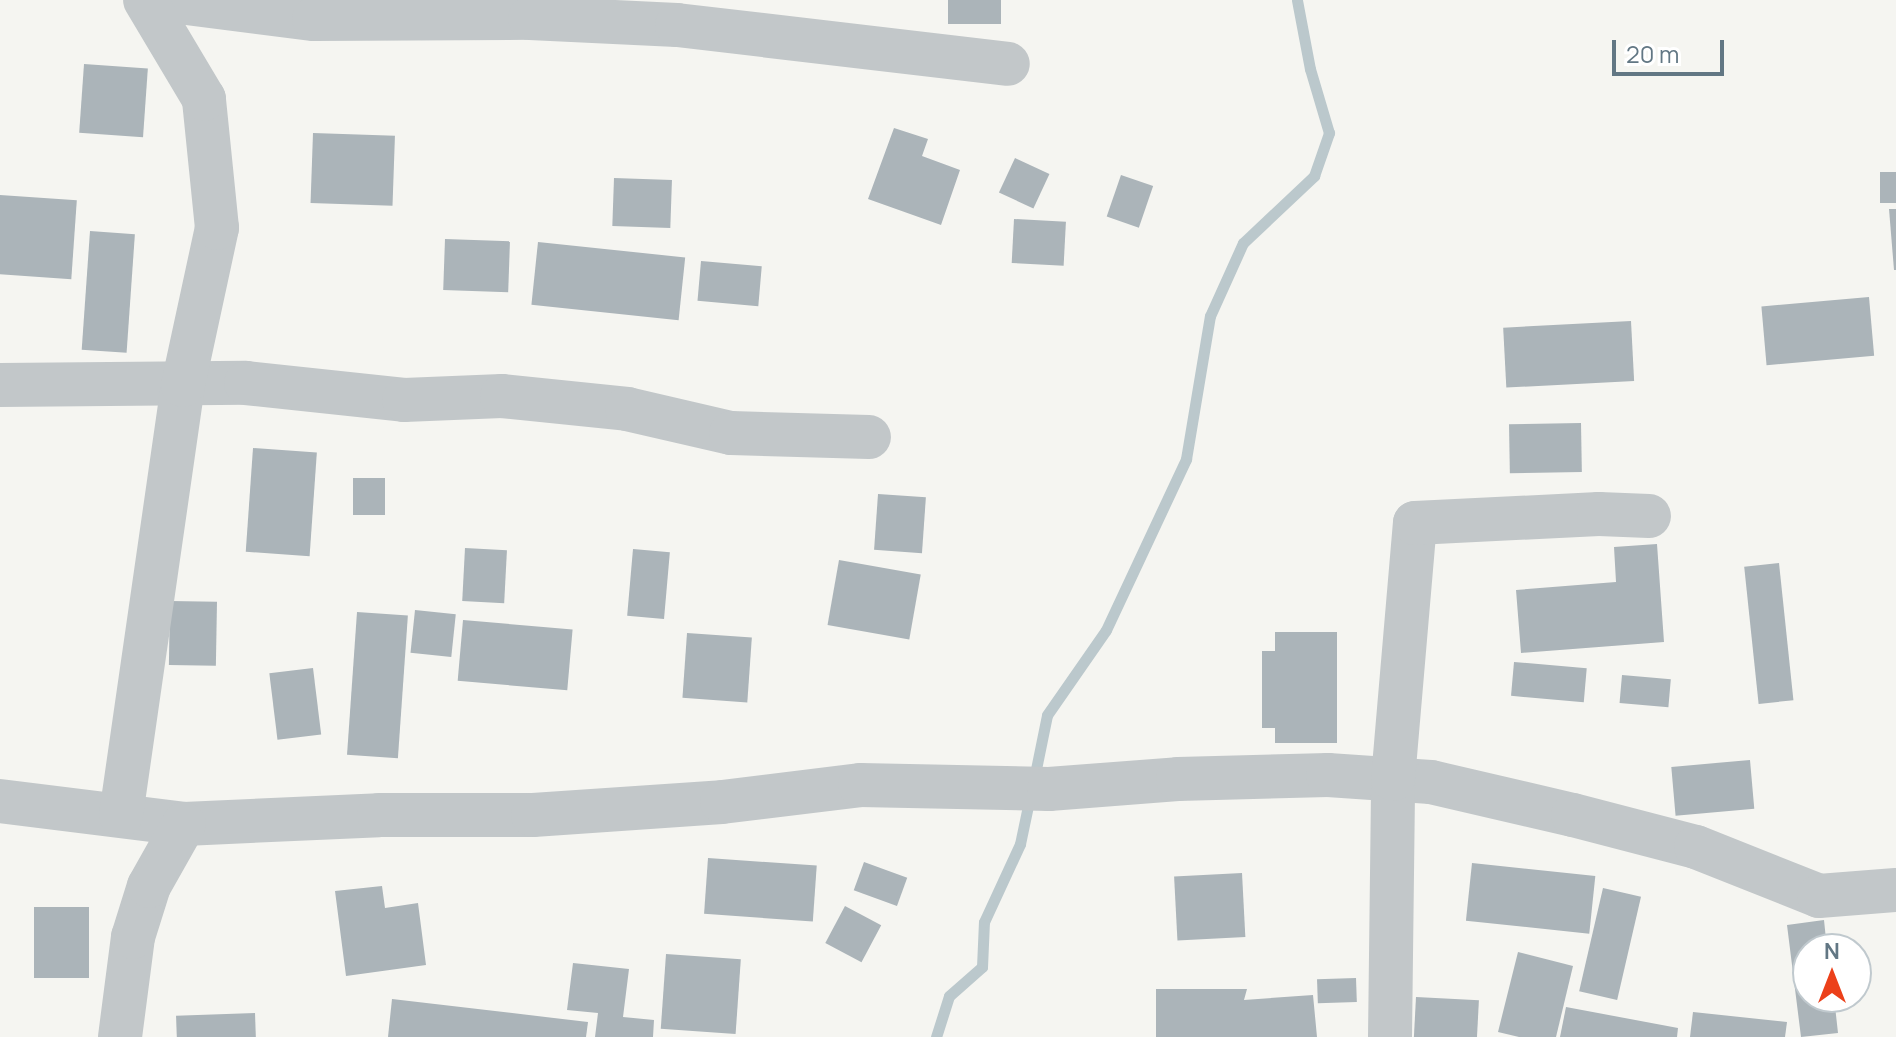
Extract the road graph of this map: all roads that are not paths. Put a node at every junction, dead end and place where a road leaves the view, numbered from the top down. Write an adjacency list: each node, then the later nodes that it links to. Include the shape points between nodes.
1 (145, 0): 5 (street, via 204,99 213,185 217,228)
2 (163, 0): 3 (street, via 314,19 530,18 677,25)
3 (1008, 64)
4 (0, 385): 5 (street)
5 (183, 385): 6 (street, via 246,383 404,400 502,396 627,409 731,433); 10 (street)
6 (869, 437)
7 (1649, 516): 8 (street, via 1415,523)
8 (1393, 779): 11 (street, via 1178,779 1049,789 860,785 722,802 533,815); 12 (street, via 1431,782 1696,847 1819,896); 14 (street)
9 (0, 801): 10 (street)
10 (121, 815): 11 (street)
11 (184, 824): 13 (street, via 149,886 133,937)
12 (1896, 890)
13 (120, 1037)
14 (1390, 1037)

